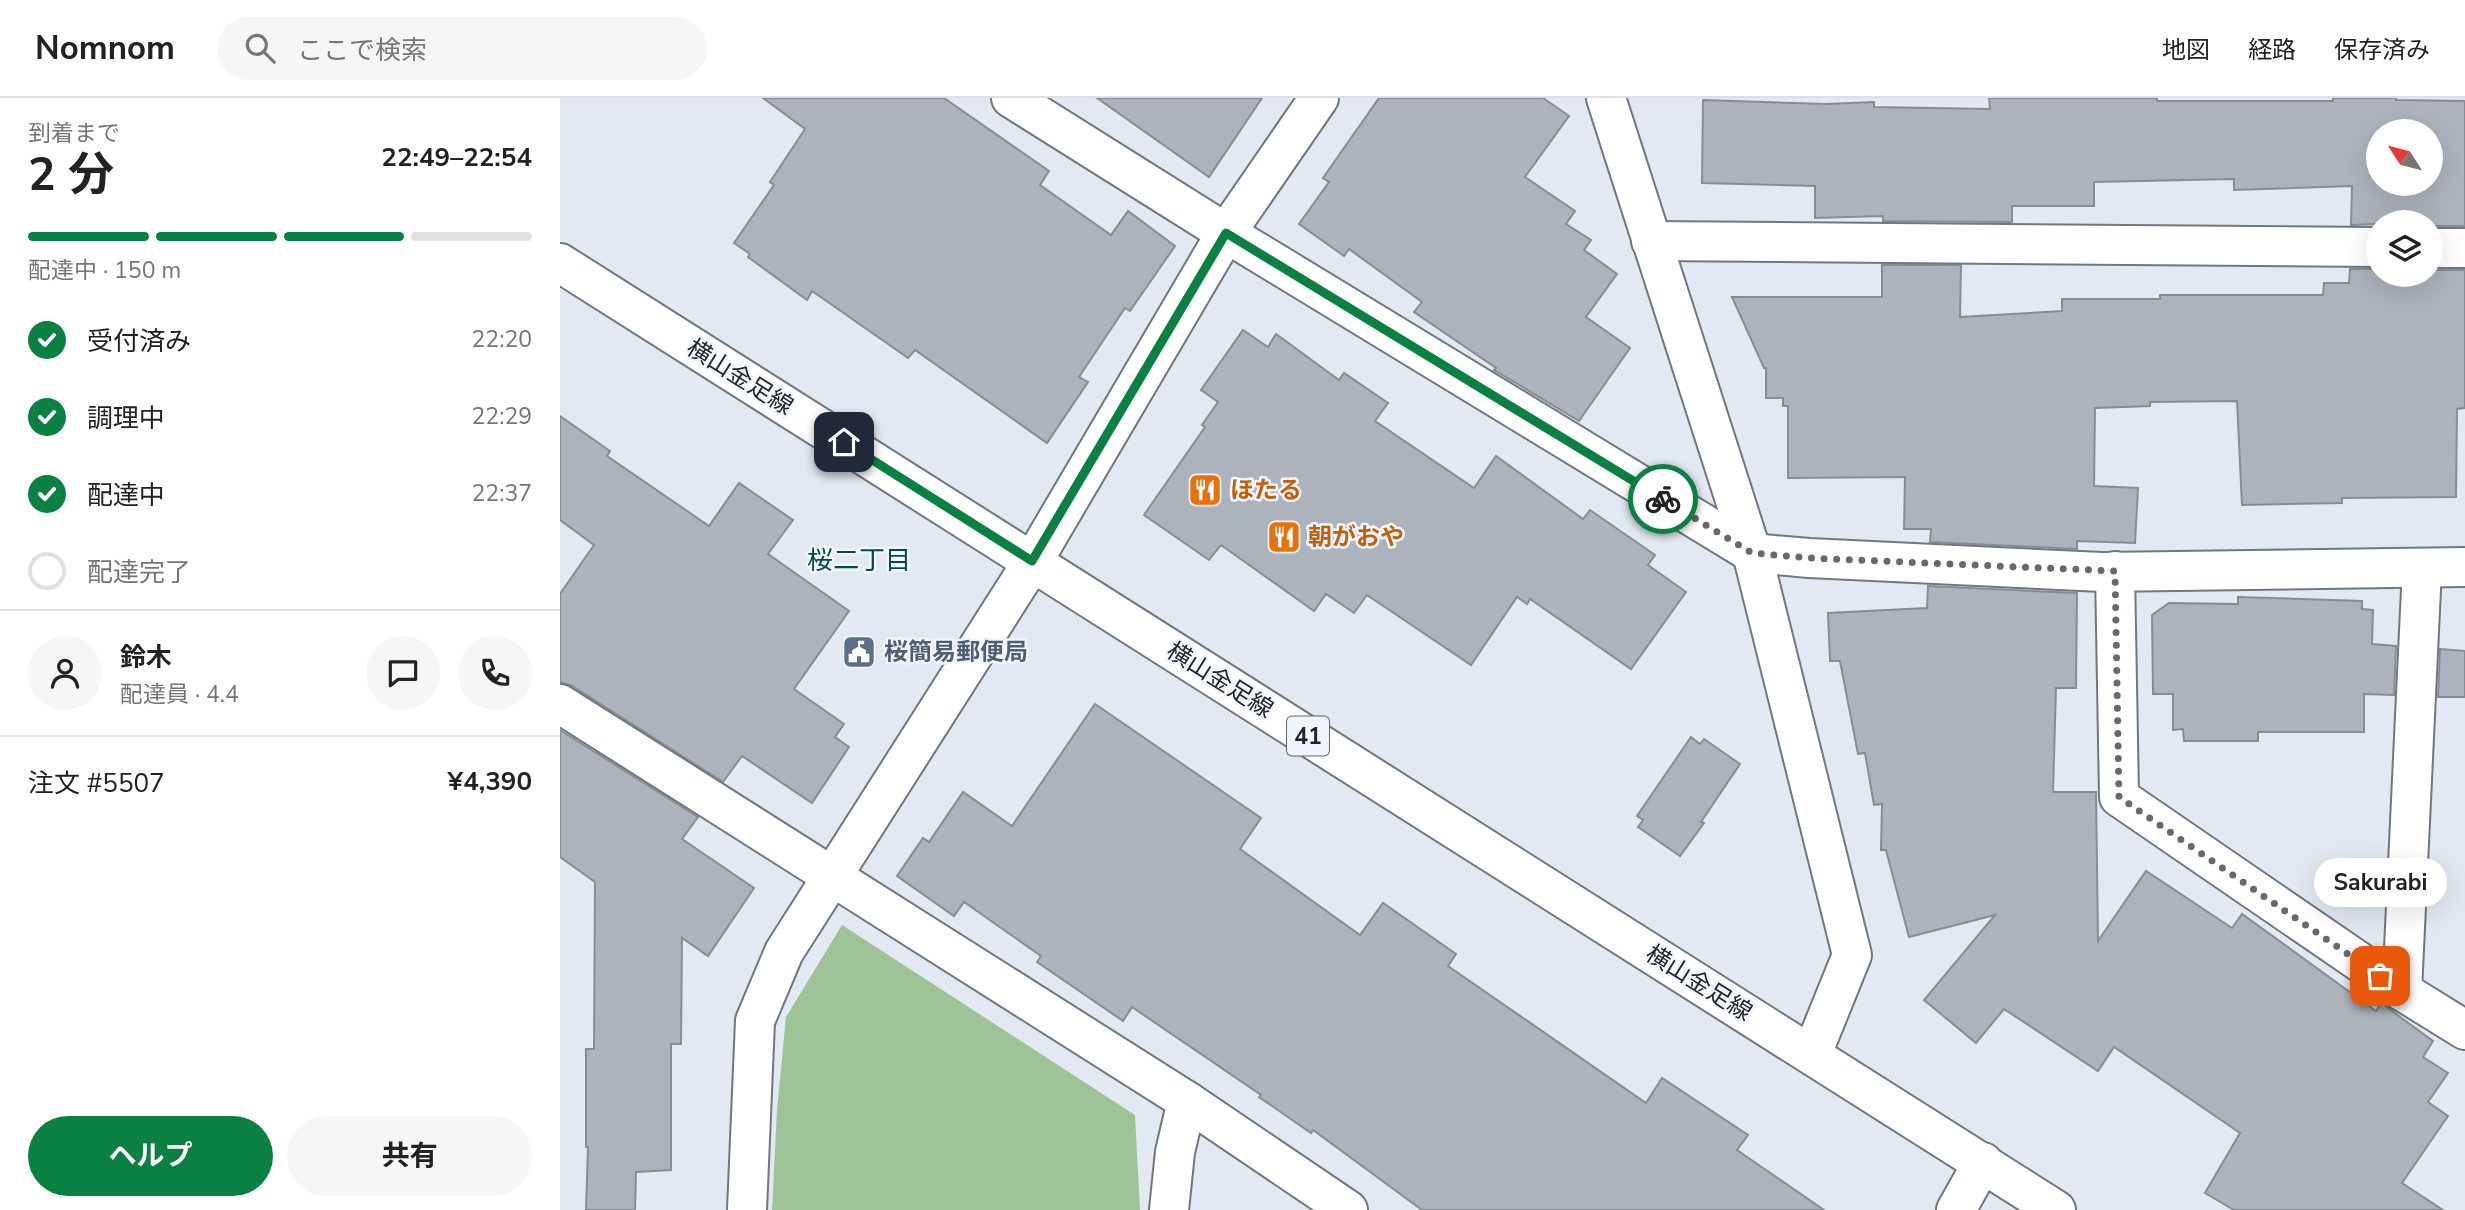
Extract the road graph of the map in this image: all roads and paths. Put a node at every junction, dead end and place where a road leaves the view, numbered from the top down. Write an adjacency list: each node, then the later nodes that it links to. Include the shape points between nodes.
1 (1011, 98): 4 (street)
2 (1319, 98): 4 (street)
3 (1606, 98): 5 (street)
4 (1226, 233): 10 (street); 11 (street)
5 (1651, 241): 6 (street); 10 (street)
6 (2366, 247)
7 (2443, 248): 8 (street)
8 (2465, 248)
9 (560, 263): 11 (street, 横山金足線 / 41)
10 (1752, 553): 14 (street); 19 (street, via 1852,955)
11 (1032, 561): 16 (street); 19 (street, 横山金足線 / 41)
12 (2465, 567): 13 (street)
13 (2421, 568): 14 (street); 17 (street)
14 (2115, 571): 17 (street, via 2119,797)
15 (560, 704): 16 (street)
16 (830, 877): 20 (street); 22 (street, via 784,952 755,1021)
17 (2402, 990): 18 (street)
18 (2465, 1030)
19 (1811, 1054): 21 (street, 横山金足線 / 41)
20 (1187, 1101): 23 (street, via 1175,1152); 24 (street)
21 (1983, 1162): 25 (street); 26 (street); 27 (street, 横山金足線 / 41)
22 (747, 1210)
23 (1169, 1210)
24 (1348, 1210)
25 (1956, 1210)
26 (1971, 1210)
27 (2056, 1210)

